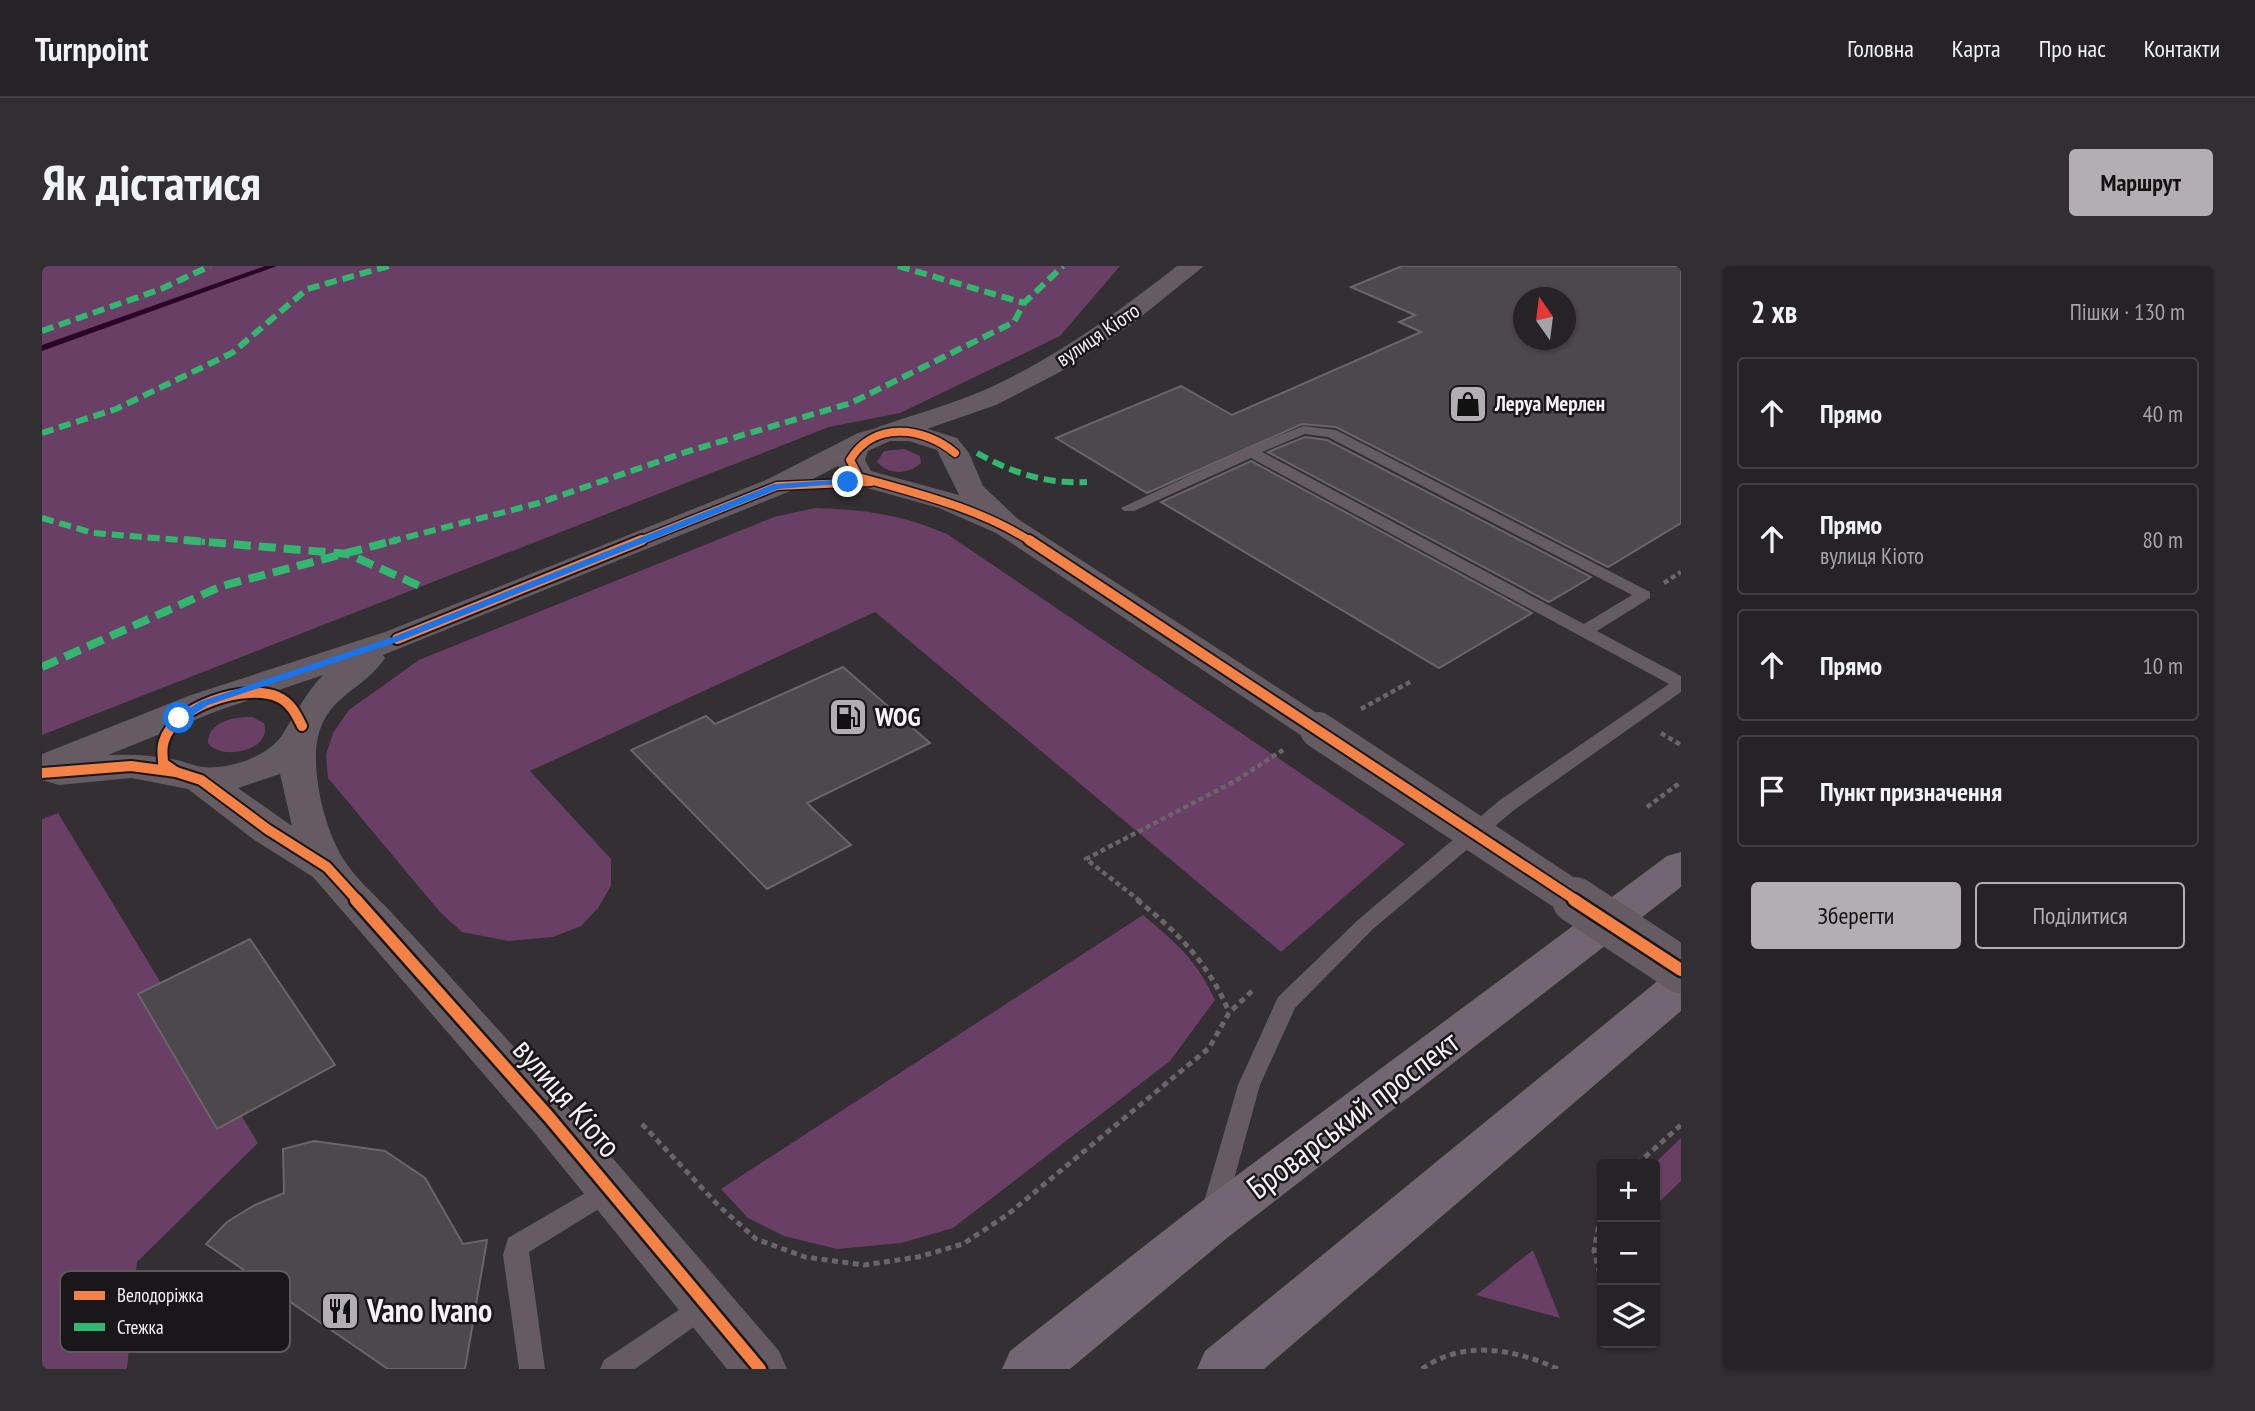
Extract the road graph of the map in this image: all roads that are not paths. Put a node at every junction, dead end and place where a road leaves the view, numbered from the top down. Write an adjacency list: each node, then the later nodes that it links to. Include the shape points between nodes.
1 (1192, 266): 2 (street, вулиця Кіото, via 1128,317)
2 (998, 394): 3 (street); 6 (street, via 958,435)
3 (888, 433): 4 (street); 6 (street, via 934,437 947,444)
4 (854, 448): 7 (street, via 850,460 859,477); 8 (street)
5 (1251, 452): 9 (lane); 11 (lane); 11 (lane, via 1303,430 1331,433 1644,595)
6 (956, 458): 7 (street, via 952,472 936,482); 10 (street, via 970,490)
7 (884, 485): 8 (street); 10 (street, via 950,502)
8 (777, 486): 12 (street)
9 (1129, 508)
10 (1007, 526): 21 (street, bridge, via 1303,737)
11 (1585, 631): 13 (lane)
12 (397, 639): 14 (street); 15 (street, via 345,673 318,698)
13 (1681, 684): 24 (lane, via 1507,805 1366,924 1286,1003 1250,1085)
14 (219, 698): 15 (street, via 264,693 287,701 299,711); 16 (street); 18 (street, via 179,718 165,738 163,763)
15 (300, 733): 18 (street, via 284,756 256,772 232,779); 20 (street, via 298,783)
16 (42, 768)
17 (42, 774): 18 (street, via 131,766)
18 (189, 776): 20 (street)
19 (1681, 866): 24 (highway, Броварський проспект)
20 (327, 867): 23 (street, вулиця Кіото)
21 (1681, 970)
22 (1681, 986): 30 (highway)
23 (611, 1189): 25 (street, вулиця Кіото); 26 (lane, via 517,1246)
24 (1210, 1223): 29 (highway, Броварський проспект)
25 (708, 1303): 27 (lane); 28 (street, вулиця Кіото)
26 (532, 1369)
27 (613, 1369)
28 (761, 1369)
29 (1029, 1369)
30 (1224, 1369)

